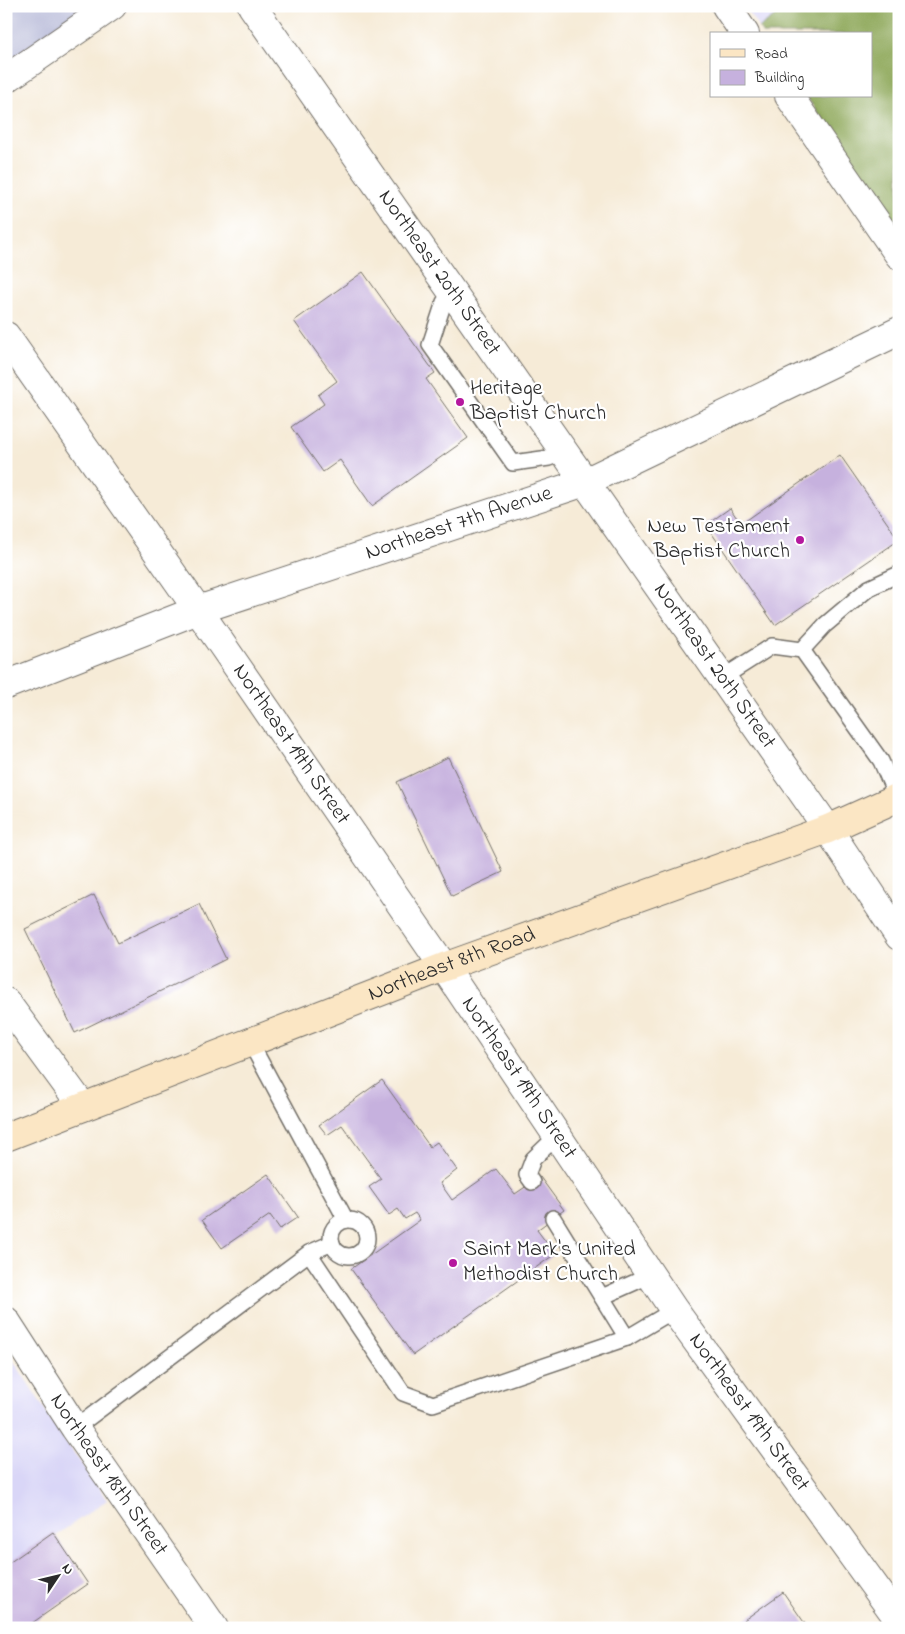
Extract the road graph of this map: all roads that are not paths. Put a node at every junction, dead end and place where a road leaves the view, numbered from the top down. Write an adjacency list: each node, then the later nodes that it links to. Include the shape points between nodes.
1 (112, 6): 5 (street)
2 (252, 6): 8 (street, Northeast 20th Street)
3 (726, 6): 4 (street)
4 (744, 32)
5 (6, 79)
6 (789, 98): 7 (street)
7 (899, 255)
8 (453, 293): 11 (street, Northeast 20th Street); 11 (lane, via 444,302 430,344 514,463 549,458)
9 (899, 331): 12 (street, Northeast 7th Avenue)
10 (6, 336): 14 (street, Northeast 19th Street)
11 (564, 452): 12 (street, Northeast 20th Street)
12 (585, 482): 14 (street, Northeast 7th Avenue); 16 (street, Northeast 20th Street)
13 (899, 574): 15 (lane, via 869,588)
14 (198, 610): 17 (street, Northeast 7th Avenue); 21 (street, Northeast 19th Street)
15 (802, 650): 16 (lane, via 772,646); 18 (lane, via 881,761)
16 (722, 678): 19 (street, Northeast 20th Street)
17 (6, 685)
18 (898, 797): 19 (main road, Northeast 8th Road)
19 (828, 829): 20 (street, Northeast 20th Street); 21 (main road, Northeast 8th Road)
20 (899, 936)
21 (444, 967): 23 (main road, Northeast 8th Road); 25 (street, Northeast 19th Street)
22 (6, 1002): 24 (street)
23 (250, 1042): 24 (main road, Northeast 8th Road); 29 (lane)
24 (83, 1107): 26 (main road, Northeast 8th Road)
25 (558, 1136): 27 (lane, via 533,1159 527,1174); 32 (street, Northeast 19th Street)
26 (6, 1138)
27 (532, 1182)
28 (554, 1218): 33 (lane)
29 (346, 1220): 30 (lane, via 332,1231); 30 (lane, via 357,1221 366,1229 366,1246 351,1256 339,1253)
30 (332, 1243): 31 (lane)
31 (309, 1253): 36 (lane, via 403,1393 433,1404); 37 (lane)
32 (651, 1275): 33 (lane); 34 (street, Northeast 19th Street)
33 (602, 1297): 36 (lane)
34 (674, 1310): 36 (lane); 38 (street, Northeast 19th Street)
35 (6, 1321): 37 (street, Northeast 18th Street)
36 (626, 1338)
37 (75, 1428): 39 (street, Northeast 18th Street)
38 (899, 1620)
39 (214, 1628)

